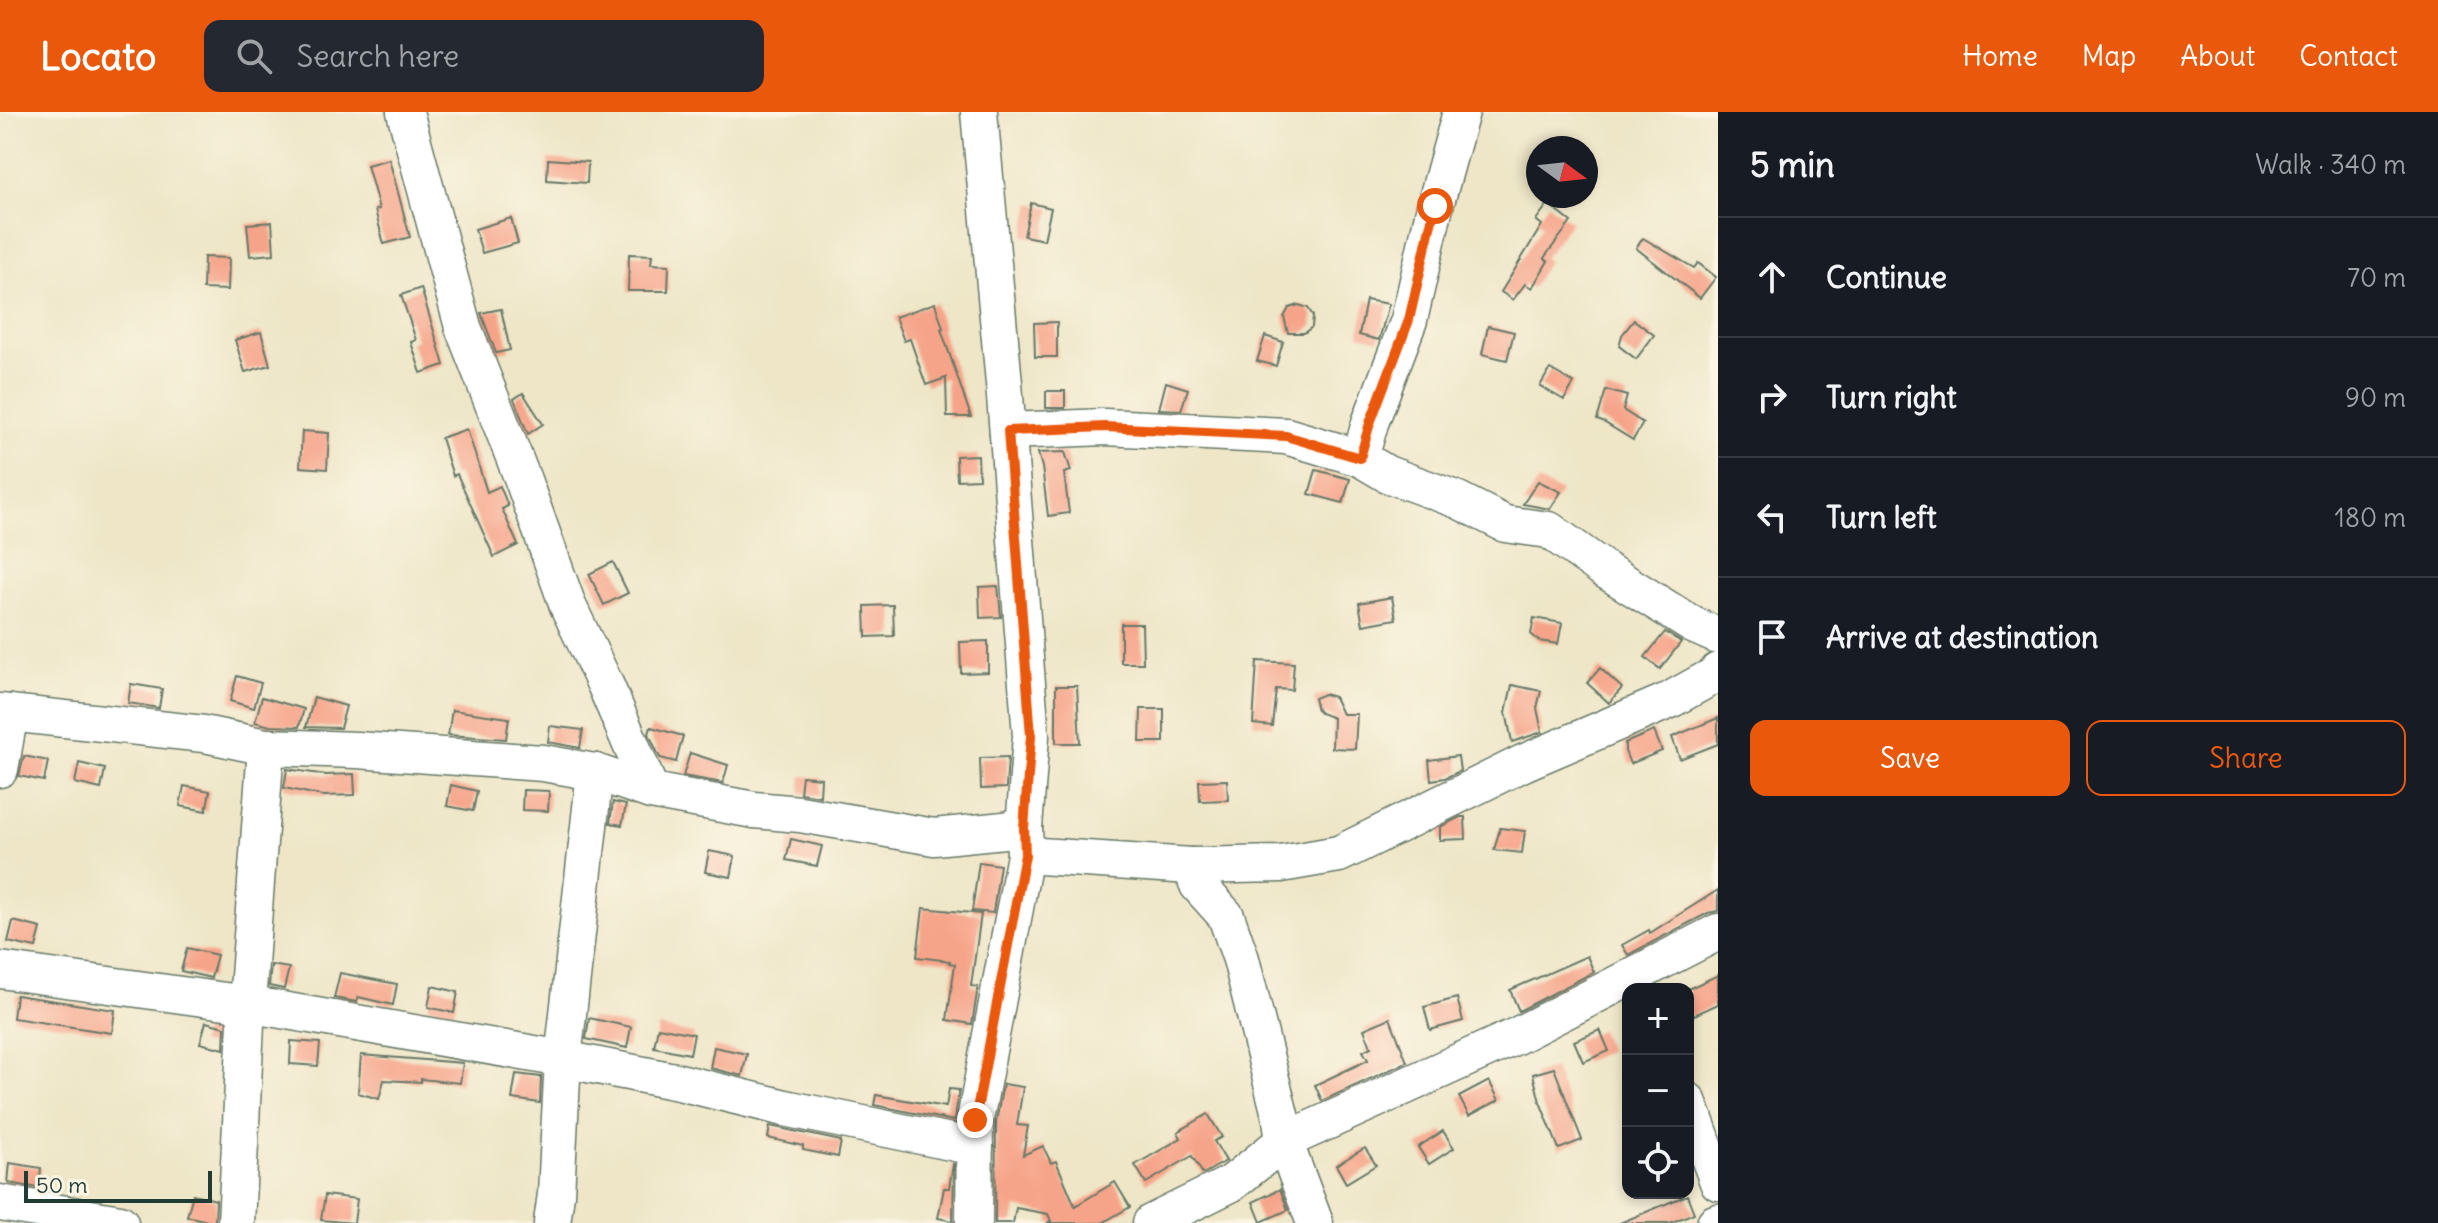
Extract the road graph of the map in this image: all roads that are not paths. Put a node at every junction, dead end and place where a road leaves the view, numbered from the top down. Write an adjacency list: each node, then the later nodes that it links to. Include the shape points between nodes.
1 (405, 112): 12 (street, via 463,327 568,606)
2 (979, 112): 4 (street)
3 (1461, 112): 5 (street, via 1409,320)
4 (1008, 431): 5 (street, via 1105,427 1286,436); 13 (street, via 1031,736)
5 (1360, 458): 6 (street, via 1505,524 1549,530 1617,578)
6 (1718, 636)
7 (1718, 671): 14 (street, via 1670,700 1523,763 1339,854 1281,864)
8 (5, 712): 9 (street, via 204,734); 10 (street)
9 (266, 747): 11 (street, via 543,763); 18 (street)
10 (0, 769)
11 (595, 772): 12 (street); 19 (street)
12 (651, 791): 13 (street, via 934,837)
13 (1025, 842): 14 (street); 22 (street, via 975,1120)
14 (1191, 866): 21 (street, via 1198,885 1226,916 1241,959)
15 (1718, 932): 17 (street)
16 (0, 970): 18 (street)
17 (1643, 980): 21 (street)
18 (247, 1004): 19 (street); 26 (street)
19 (563, 1059): 22 (street); 27 (street)
20 (1694, 1117): 23 (street)
21 (1284, 1141): 29 (street, via 1232,1183); 30 (street)
22 (975, 1147): 28 (street)
23 (1718, 1182)
24 (0, 1203): 25 (street)
25 (120, 1223)
26 (236, 1223)
27 (552, 1223)
28 (974, 1223)
29 (1151, 1223)
30 (1315, 1223)

